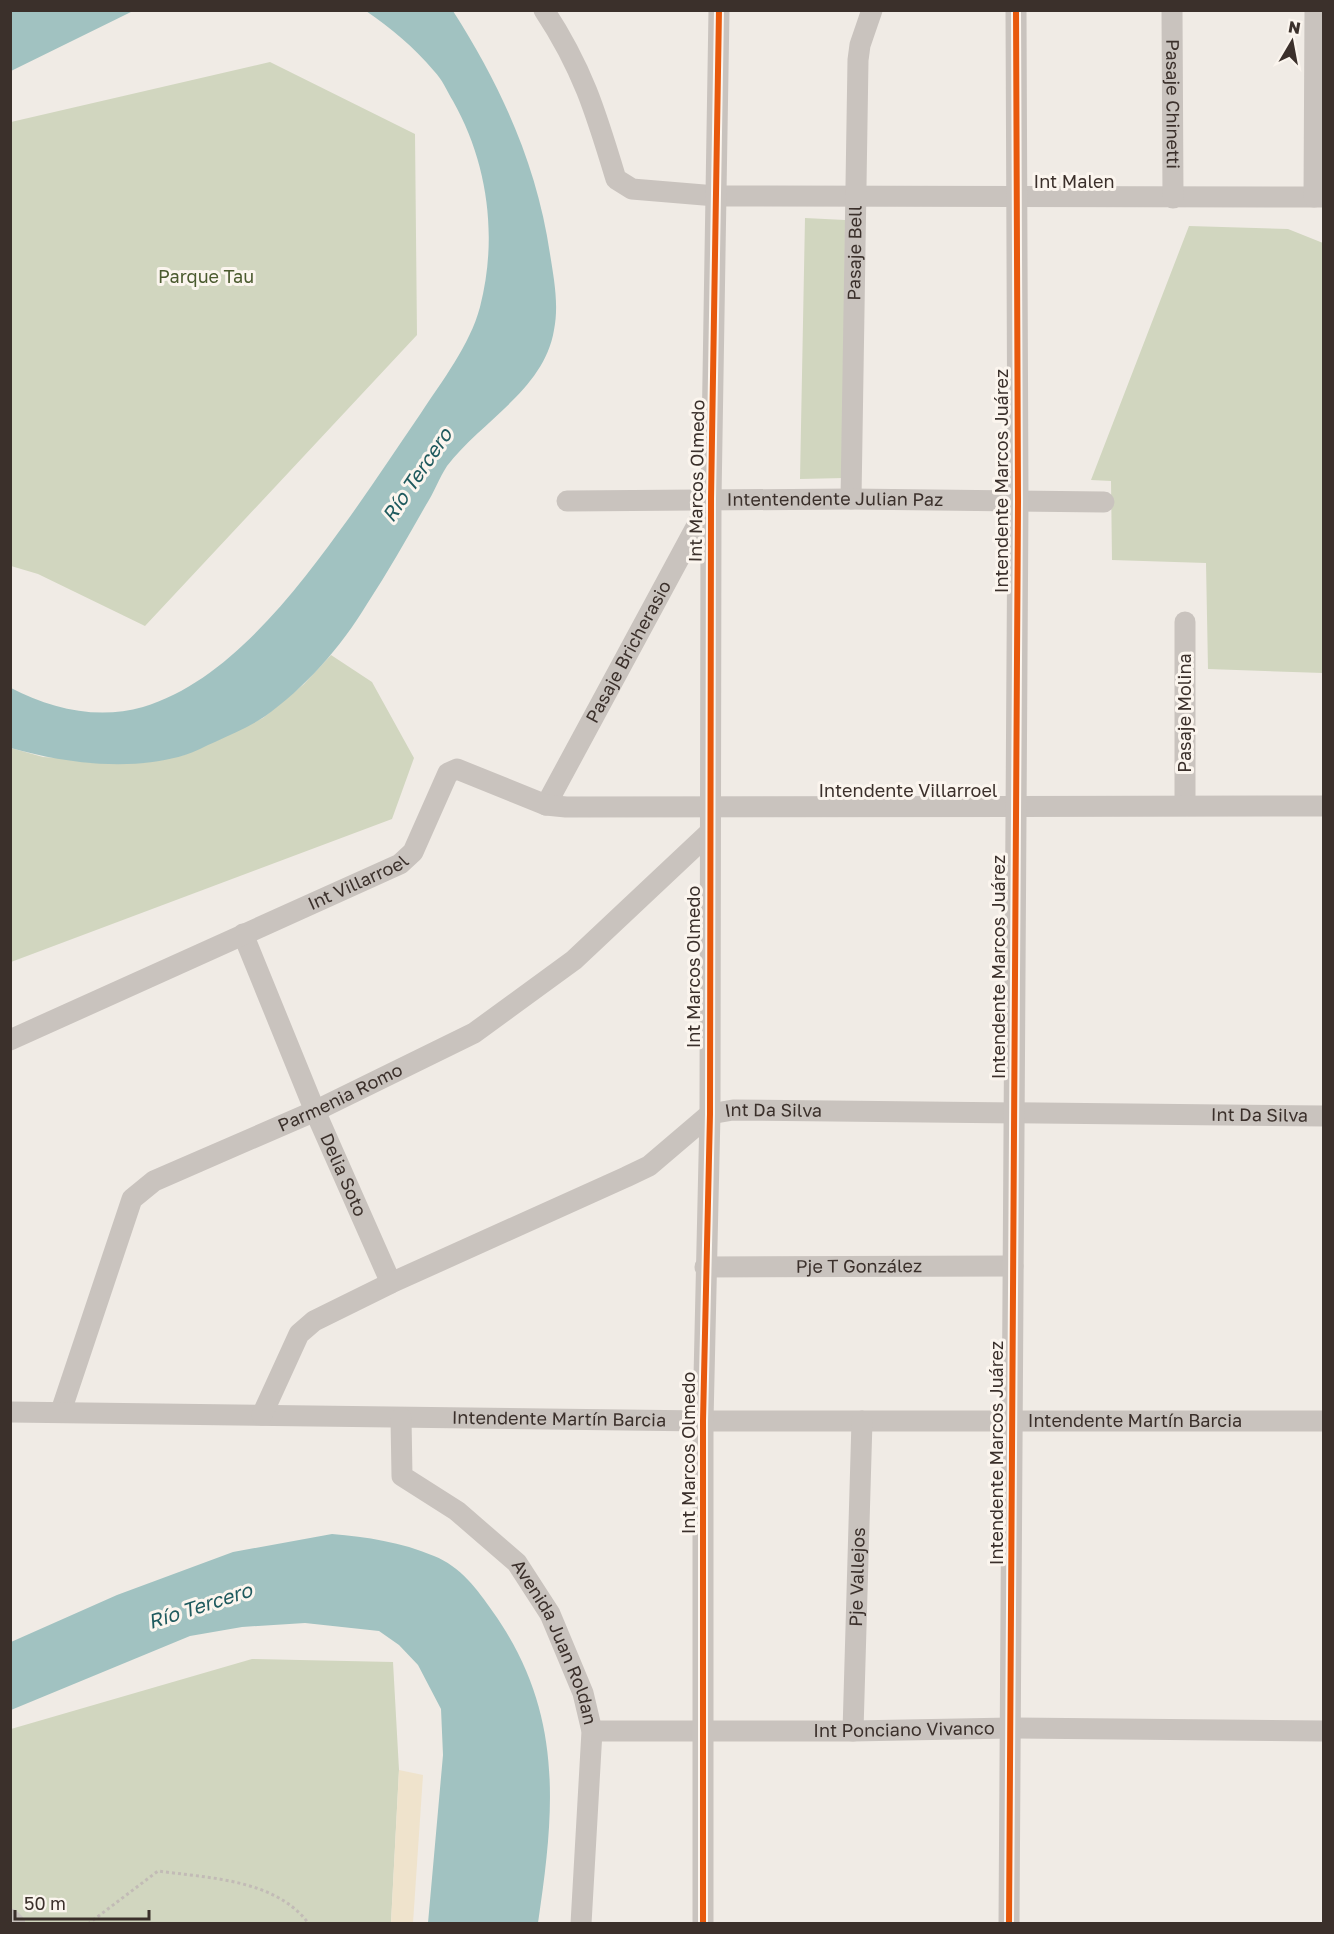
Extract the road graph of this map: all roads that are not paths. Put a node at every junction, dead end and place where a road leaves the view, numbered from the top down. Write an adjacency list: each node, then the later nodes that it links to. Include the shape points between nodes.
1 (544, 10): 7 (street, Int Malen, via 584,79 616,179 632,189)
2 (719, 10): 7 (street, Int Marcos Olmedo)
3 (872, 10): 8 (street, Pasaje Bell, via 858,60)
4 (1016, 10): 9 (street, Intendente Marcos Juárez)
5 (1172, 10): 11 (street, Pasaje Chinetti)
6 (1315, 10): 10 (street)
7 (716, 196): 8 (street, Int Malen); 12 (street, Int Marcos Olmedo)
8 (857, 196): 9 (street, Int Malen); 13 (street, Pasaje Bell)
9 (1018, 197): 11 (street, Int Malen); 15 (street, Intendente Marcos Juárez)
10 (1319, 197): 11 (street, Int Malen)
11 (1173, 198)
12 (711, 499): 13 (street, Intentendente Julian Paz); 14 (street, Intentendente Julian Paz); 18 (street, Pasaje Bricherasio); 22 (street, Int Marcos Olmedo)
13 (851, 499): 15 (street, Intentendente Julian Paz)
14 (567, 501)
15 (1018, 501): 16 (street, Intentendente Julian Paz); 20 (street, Intendente Marcos Juárez)
16 (1104, 502)
17 (1185, 622): 19 (street, Pasaje Molina)
18 (546, 805): 22 (street, Int Villarroel); 24 (street, Int Villarroel, via 457,769 448,772 413,852 400,864)
19 (1185, 805): 20 (street, Intendente Villarroel); 21 (street, Intendente Villarroel)
20 (1014, 806): 22 (street, Intendente Villarroel); 27 (street, Intendente Marcos Juárez)
21 (1323, 806)
22 (708, 807): 23 (street, Int Marcos Olmedo)
23 (708, 834): 26 (street, Parmenia Romo, via 574,960 474,1033); 28 (street, Int Marcos Olmedo)
24 (243, 933): 25 (street, Int Villarroel); 26 (street, Delia Soto)
25 (10, 1040)
26 (315, 1111): 32 (street, Delia Soto); 33 (street, Parmenia Romo, via 153,1181 132,1199)
27 (1013, 1113): 28 (street, Int Da Silva, via 733,1110); 29 (street, Int Da Silva); 30 (street, Intendente Marcos Juárez)
28 (710, 1114): 31 (street, Int Marcos Olmedo); 32 (street, Int Da Silva, via 649,1166)
29 (1323, 1116)
30 (1013, 1266): 31 (street, Pje T González); 40 (street, Intendente Marcos Juárez)
31 (705, 1267): 37 (street, Int Marcos Olmedo)
32 (391, 1283): 35 (street, Int Da Silva, via 314,1321 299,1334)
33 (61, 1411): 34 (street, Intendente Martín Barcia); 35 (street, Intendente Martín Barcia)
34 (10, 1412)
35 (262, 1415): 36 (street, Intendente Martín Barcia)
36 (401, 1418): 37 (street, Intendente Martín Barcia); 42 (street, Avenida Juan Roldan, via 402,1476 457,1511 517,1563 550,1614 583,1693)
37 (703, 1421): 38 (street, Intendente Martín Barcia); 43 (street, Int Marcos Olmedo)
38 (862, 1421): 40 (street, Intendente Martín Barcia); 44 (street, Pje Vallejos)
39 (1323, 1421): 40 (street, Intendente Martín Barcia)
40 (1012, 1423): 41 (street, Intendente Marcos Juárez)
41 (1010, 1728): 44 (street, Int Ponciano Vivanco); 45 (street, Int Ponciano Vivanco); 50 (street, Intendente Marcos Juárez)
42 (592, 1731): 43 (street, Int Ponciano Vivanco); 48 (street, Avenida Juan Roldan)
43 (703, 1731): 44 (street, Int Ponciano Vivanco); 49 (street, Int Marcos Olmedo)
44 (853, 1731)
45 (1323, 1731)
46 (10, 1919): 47 (street)
47 (15, 1923)
48 (581, 1923)
49 (703, 1923)
50 (1009, 1923)

